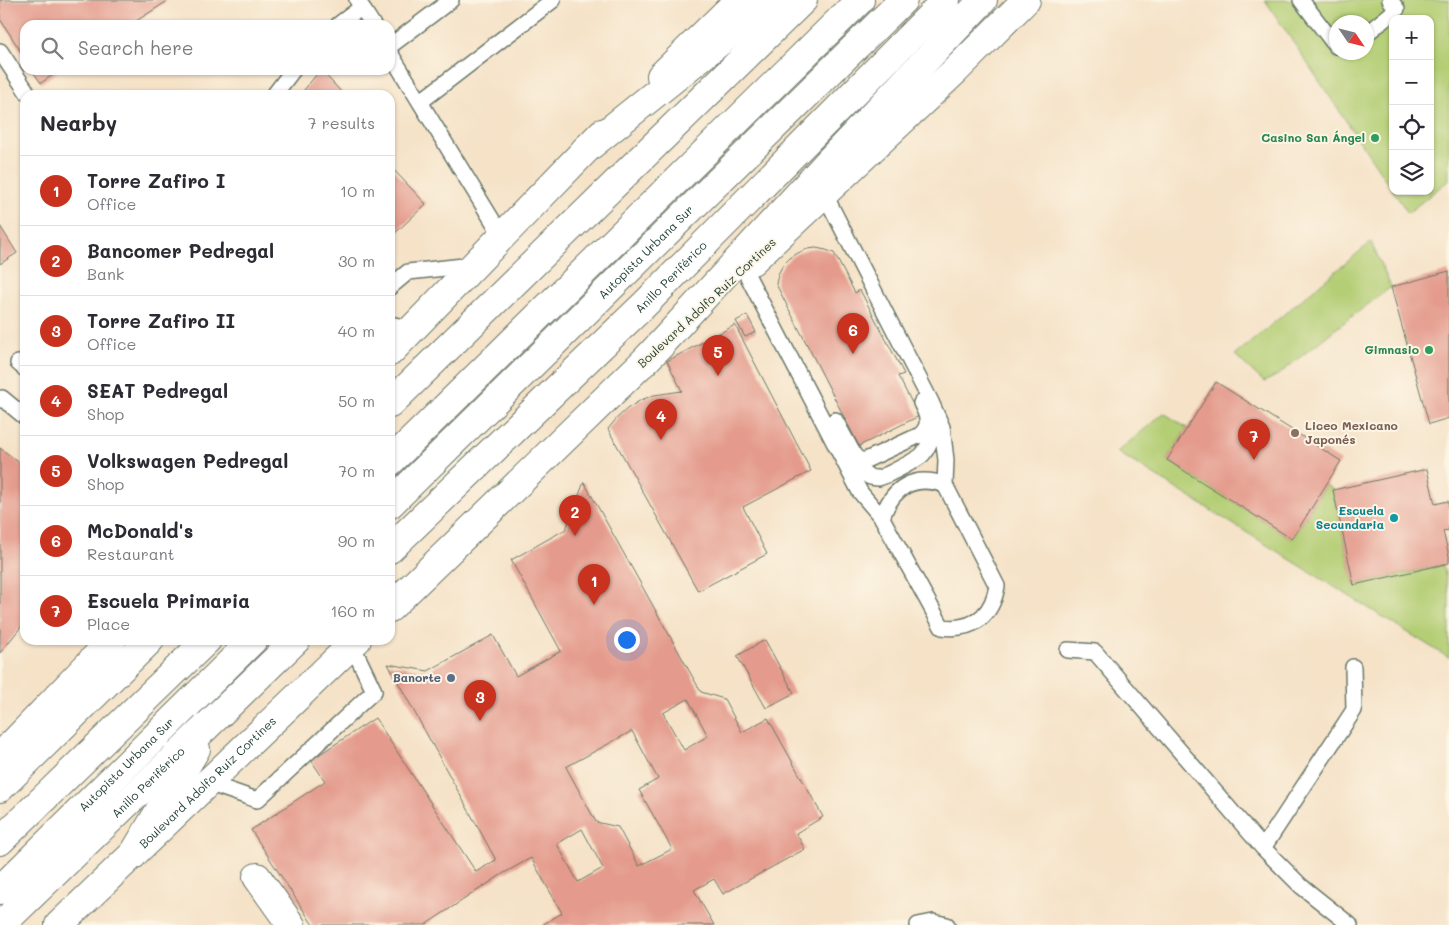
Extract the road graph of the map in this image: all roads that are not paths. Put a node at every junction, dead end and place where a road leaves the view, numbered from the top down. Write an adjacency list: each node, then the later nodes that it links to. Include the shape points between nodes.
1 (451, 0): 18 (lane)
2 (553, 0): 24 (lane)
3 (739, 0): 25 (main road)
4 (772, 0): 25 (main road)
5 (803, 0): 38 (main road)
6 (860, 0): 43 (main road)
7 (902, 0): 45 (main road, Autopista Urbana Sur)
8 (946, 0): 32 (main road, Anillo Periférico)
9 (983, 0): 27 (main road)
10 (1026, 0): 26 (main road, Boulevard Adolfo Ruiz Cortines)
11 (1301, 0): 17 (lane)
12 (1390, 0): 16 (lane, via 1397,9)
13 (360, 4): 14 (lane); 15 (lane)
14 (343, 20)
15 (369, 20)
16 (1374, 28)
17 (1329, 37)
18 (395, 42)
19 (0, 51): 22 (lane)
20 (395, 62): 24 (lane)
21 (289, 75): 23 (lane)
22 (26, 90)
23 (278, 90)
24 (420, 102): 28 (lane)
25 (585, 150): 28 (main road)
26 (824, 193): 30 (main road, Boulevard Adolfo Ruiz Cortines); 35 (lane)
27 (797, 194): 32 (main road); 36 (main road)
28 (502, 236): 29 (main road)
29 (474, 265): 31 (lane, via 408,272); 33 (main road)
30 (744, 269): 36 (main road, Boulevard Adolfo Ruiz Cortines); 37 (lane)
31 (395, 283)
32 (646, 303): 47 (main road, Anillo Periférico)
33 (401, 326): 34 (main road)
34 (395, 340)
35 (910, 362): 41 (lane, via 912,385); 44 (lane, via 942,427)
36 (643, 363): 48 (main road, Boulevard Adolfo Ruiz Cortines)
37 (798, 372): 42 (lane, via 819,391); 46 (lane, via 860,492)
38 (395, 399)
39 (0, 400): 40 (lane, via 2,398)
40 (20, 413)
41 (928, 418): 42 (lane, via 927,427 920,434 866,460 859,460); 42 (lane, via 932,432 922,456 884,477 873,478 864,474)
42 (854, 455)
43 (395, 457)
44 (945, 485): 46 (lane, via 925,480 905,486 886,505); 46 (lane, via 997,586 992,606 978,620 954,628 942,626)
45 (395, 499)
46 (882, 518)
47 (395, 544)
48 (395, 603)
49 (107, 645): 59 (main road)
50 (145, 645): 61 (main road)
51 (202, 645): 62 (main road)
52 (248, 645): 66 (main road, Autopista Urbana Sur)
53 (291, 645): 58 (main road, Anillo Periférico)
54 (351, 645): 60 (main road, Boulevard Adolfo Ruiz Cortines)
55 (355, 645): 60 (lane, via 374,691 257,800)
56 (1068, 650): 63 (lane, via 1095,652)
57 (1353, 668): 63 (lane, via 1354,710)
58 (215, 717): 64 (main road); 67 (main road, Anillo Periférico)
59 (0, 757)
60 (208, 784): 64 (main road, Boulevard Adolfo Ruiz Cortines)
61 (0, 788)
62 (0, 842)
63 (1263, 848): 72 (lane, via 1301,886)
64 (133, 855): 68 (main road, Boulevard Adolfo Ruiz Cortines)
65 (257, 877): 69 (main road)
66 (0, 890)
67 (1, 925)
68 (59, 925)
69 (291, 925)
70 (918, 925): 71 (lane, via 933,922)
71 (947, 925)
72 (1350, 925)

